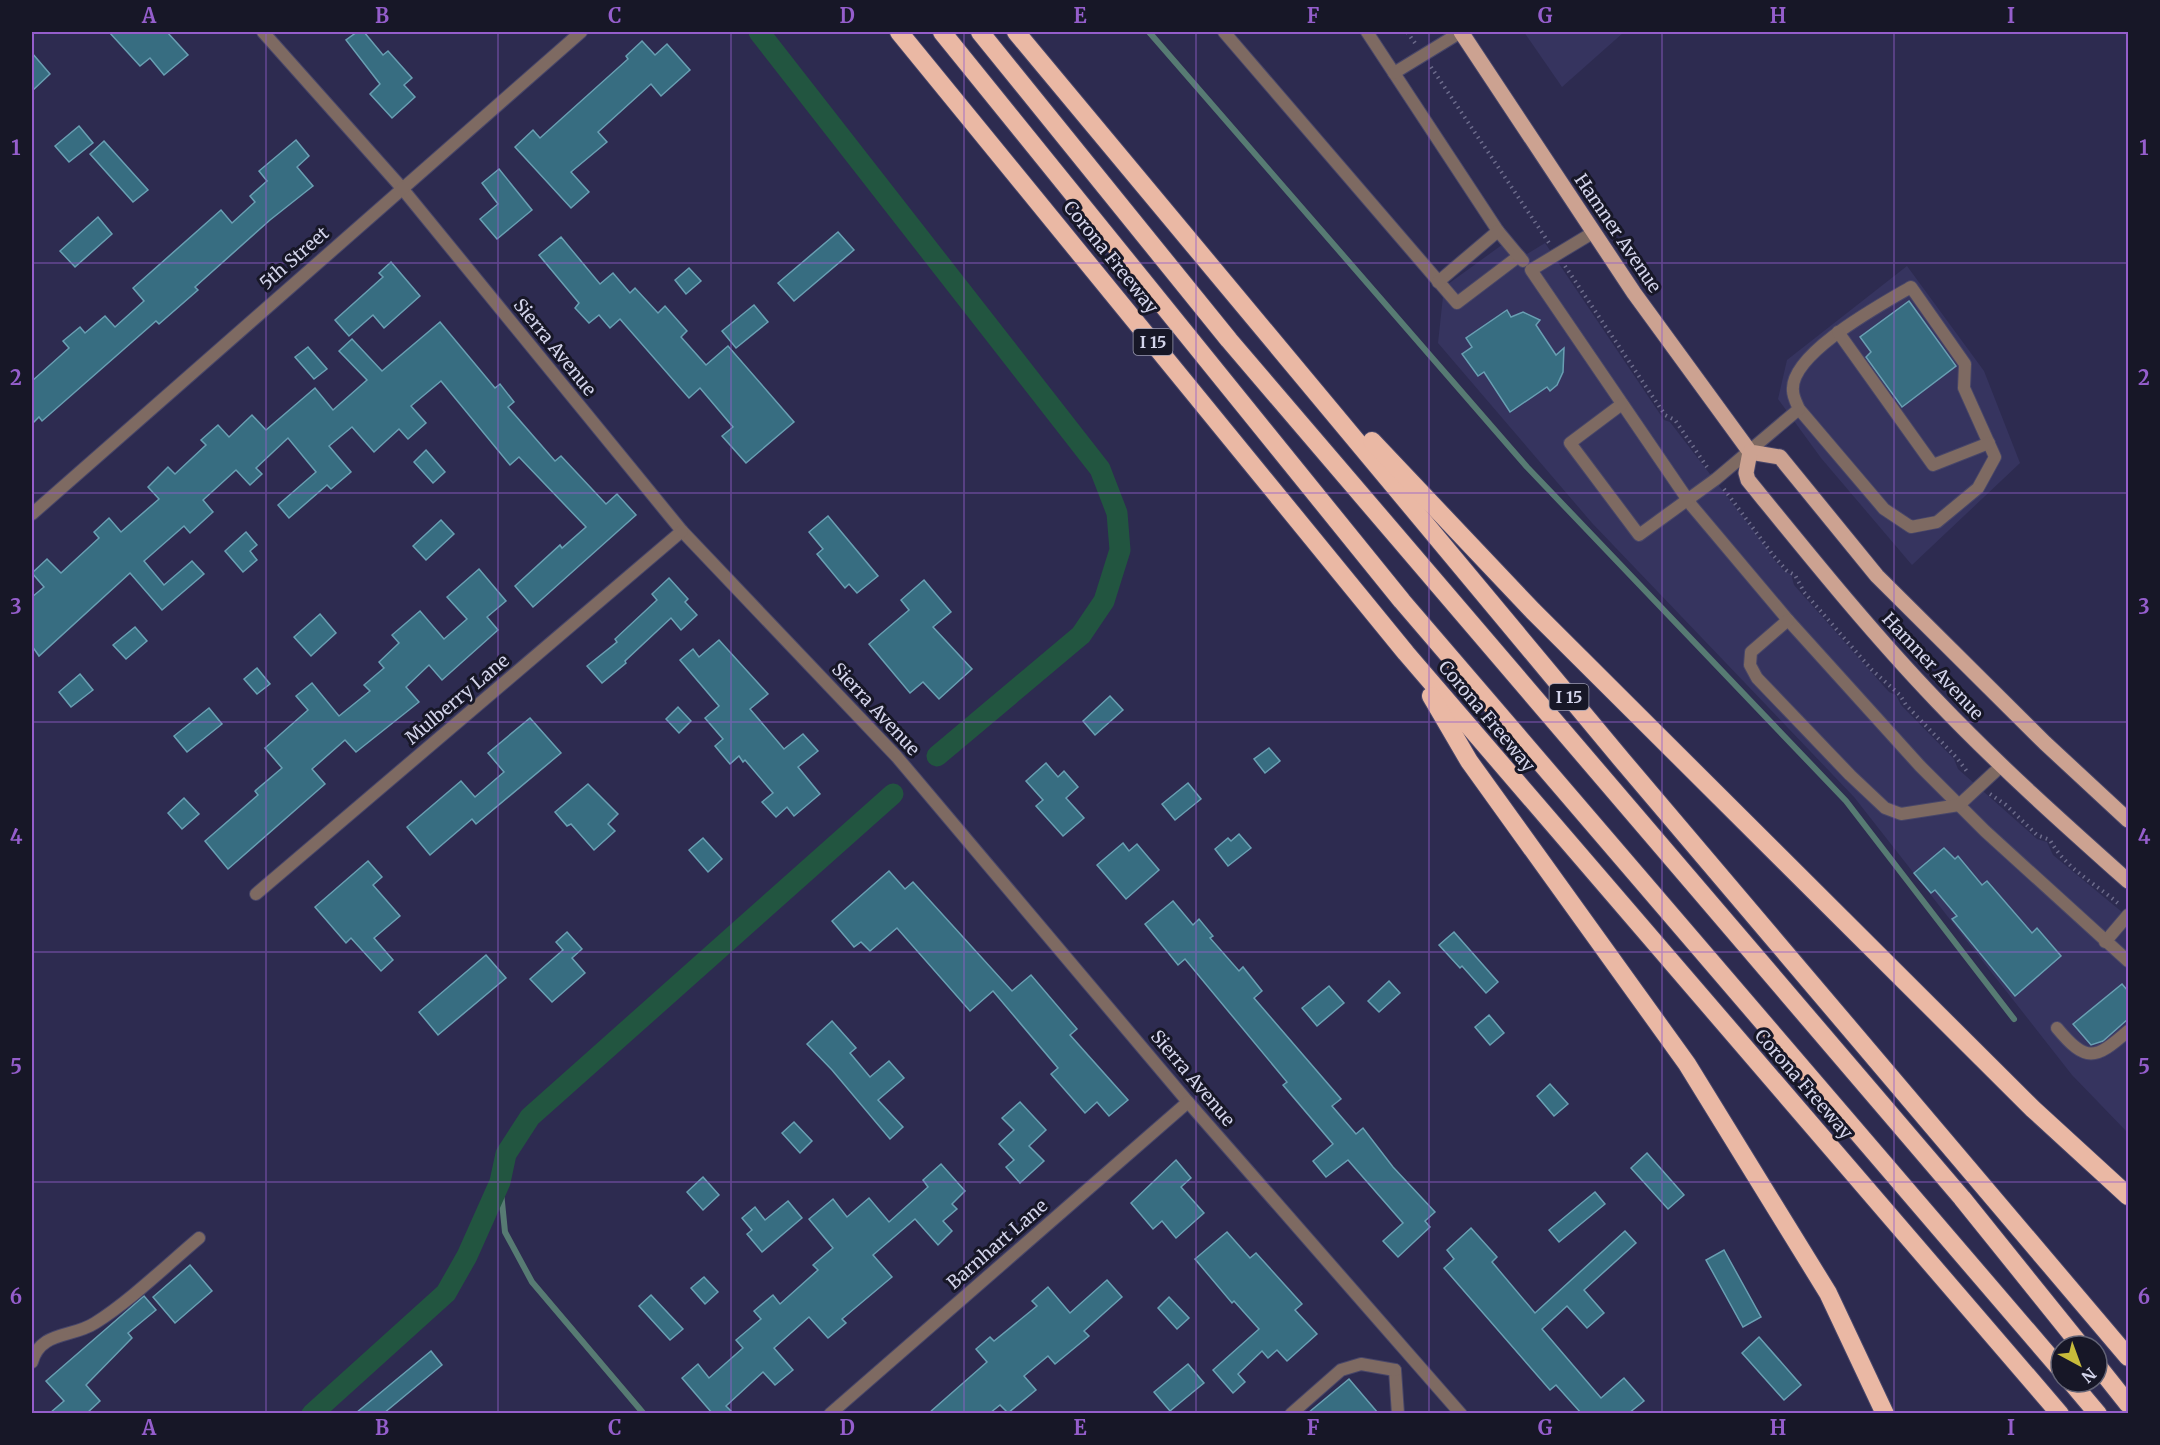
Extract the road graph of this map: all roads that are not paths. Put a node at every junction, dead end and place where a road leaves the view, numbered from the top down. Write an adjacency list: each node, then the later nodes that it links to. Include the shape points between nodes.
1 (263, 32): 11 (street, Sierra Avenue)
2 (582, 32): 11 (street, 5th Street)
3 (899, 32): 27 (highway, Corona Freeway / I 15)
4 (942, 32): 43 (highway, via 1402,601)
5 (980, 32): 41 (highway, via 1229,340 1962,1198)
6 (1016, 32): 17 (highway, I 15)
7 (1224, 32): 16 (street)
8 (1367, 32): 10 (street)
9 (1461, 32): 10 (street); 13 (main road, Hamner Avenue)
10 (1394, 73): 12 (street)
11 (401, 187): 24 (street, 5th Street); 25 (street, Sierra Avenue)
12 (1498, 231): 14 (street); 16 (street)
13 (1594, 232): 15 (street); 22 (main road, Hamner Avenue)
14 (1518, 256): 15 (street); 16 (street, via 1457,303)
15 (1531, 270): 19 (street)
16 (1438, 282)
17 (1254, 316): 39 (highway, via 1541,620 2033,1109); 44 (highway, I 15, via 1629,769)
18 (1838, 332): 20 (street, via 1802,364 1792,390); 21 (street, via 1933,465); 21 (street, via 1911,287 1965,363 1964,388)
19 (1622, 404): 23 (street); 23 (street, via 1570,443 1639,535)
20 (1799, 409): 21 (street, via 1884,509 1911,527 1937,522 1978,488 1995,457); 22 (street)
21 (1989, 443)
22 (1750, 452): 23 (street); 28 (main road, Hamner Avenue, via 1748,480 1848,603); 30 (main road, Hamner Avenue, via 1780,457 1877,576)
23 (1688, 499): 26 (street)
24 (32, 514)
25 (682, 531): 32 (street, Mulberry Lane); 38 (street, Sierra Avenue, via 897,757)
26 (1788, 621): 29 (street); 29 (street, via 1751,652 1750,665 1757,678 1885,808 1901,814)
27 (1406, 653): 54 (highway, via 1470,761 1687,1064 1828,1293); 55 (highway, Corona Freeway / I 15)
28 (2001, 766): 29 (street); 31 (main road, Hamner Avenue)
29 (1959, 805): 34 (street)
30 (2128, 820)
31 (2128, 881)
32 (256, 894)
33 (2128, 915): 34 (street)
34 (2105, 942): 35 (street)
35 (2128, 961)
36 (2057, 1028): 37 (street, via 2072,1046 2093,1055 2108,1048)
37 (2128, 1030)
38 (1188, 1102): 42 (street, Sierra Avenue); 50 (street, Barnhart Lane)
39 (2128, 1196)
40 (199, 1238): 45 (street, via 93,1325 55,1335 34,1351)
41 (2071, 1334)
42 (1411, 1356): 46 (street); 53 (street, Sierra Avenue)
43 (2049, 1356)
44 (2128, 1357)
45 (32, 1362)
46 (1395, 1370): 51 (street, via 1361,1364 1341,1370); 52 (street)
47 (2109, 1380): 49 (highway)
48 (2081, 1394): 56 (highway)
49 (2128, 1404)
50 (830, 1413)
51 (1291, 1413)
52 (1398, 1413)
53 (1461, 1413)
54 (1885, 1413)
55 (2060, 1413)
56 (2098, 1413)

